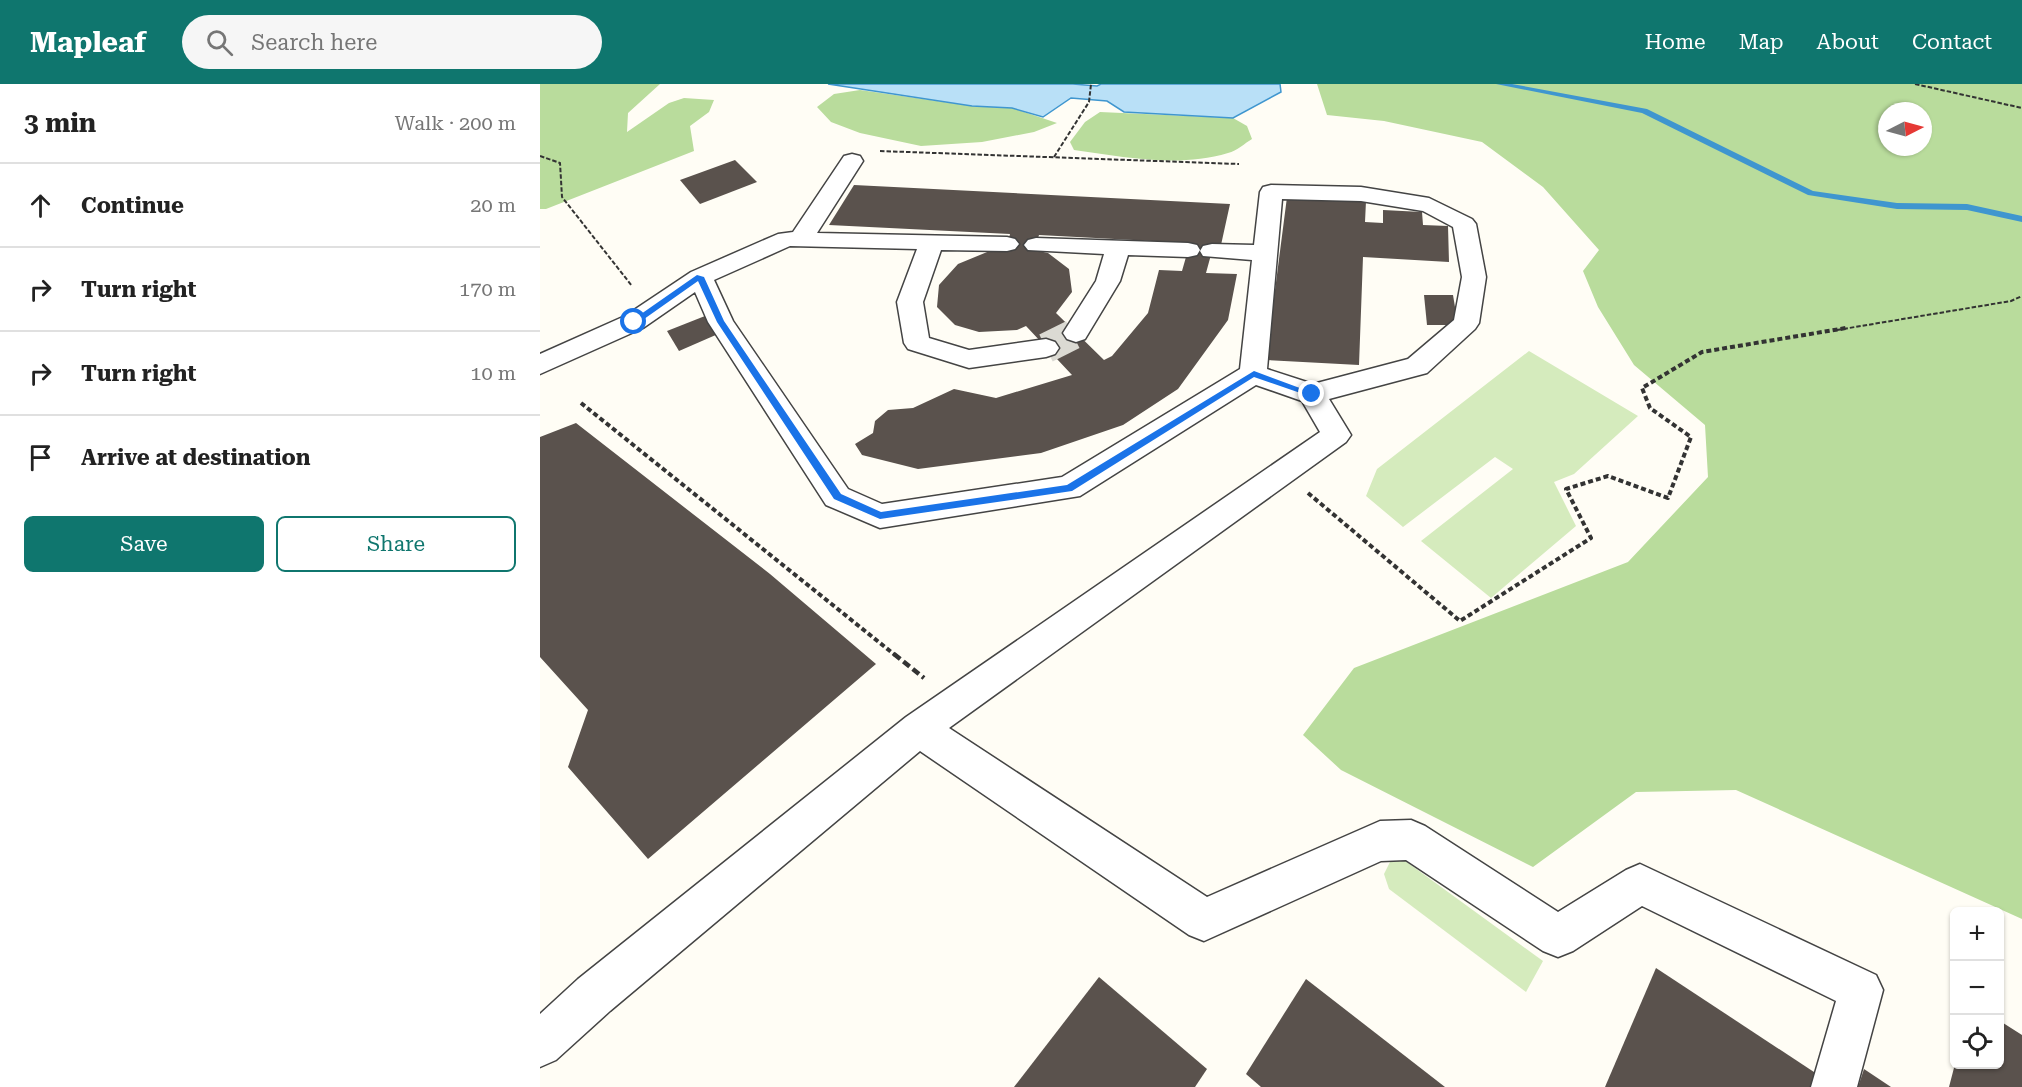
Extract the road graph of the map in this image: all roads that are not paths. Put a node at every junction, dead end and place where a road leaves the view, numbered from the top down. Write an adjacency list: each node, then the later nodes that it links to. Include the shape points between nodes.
1 (852, 161): 2 (street)
2 (800, 240): 3 (street); 10 (street, via 786,239)
3 (932, 242): 4 (street); 12 (street, via 910,302 917,343 969,359)
4 (1007, 244)
5 (1036, 245): 6 (street)
6 (1118, 248): 7 (street); 11 (street, via 1108,281)
7 (1188, 250)
8 (1212, 251): 9 (street)
9 (1265, 253): 14 (street); 15 (street, via 1271,192 1361,194 1429,205 1464,224 1474,278 1466,323 1417,366)
10 (700, 277): 13 (street, via 634,322); 14 (street, via 721,322 837,497 880,516 1069,488)
11 (1076, 333)
12 (1046, 348)
13 (540, 365)
14 (1254, 374): 15 (street)
15 (1312, 394): 16 (street, via 1336,435)
16 (919, 729): 17 (street, via 594,995); 18 (street, via 1204,920 1380,841 1411,840 1558,936 1640,884 1861,990)
17 (540, 1044)
18 (1834, 1087)

